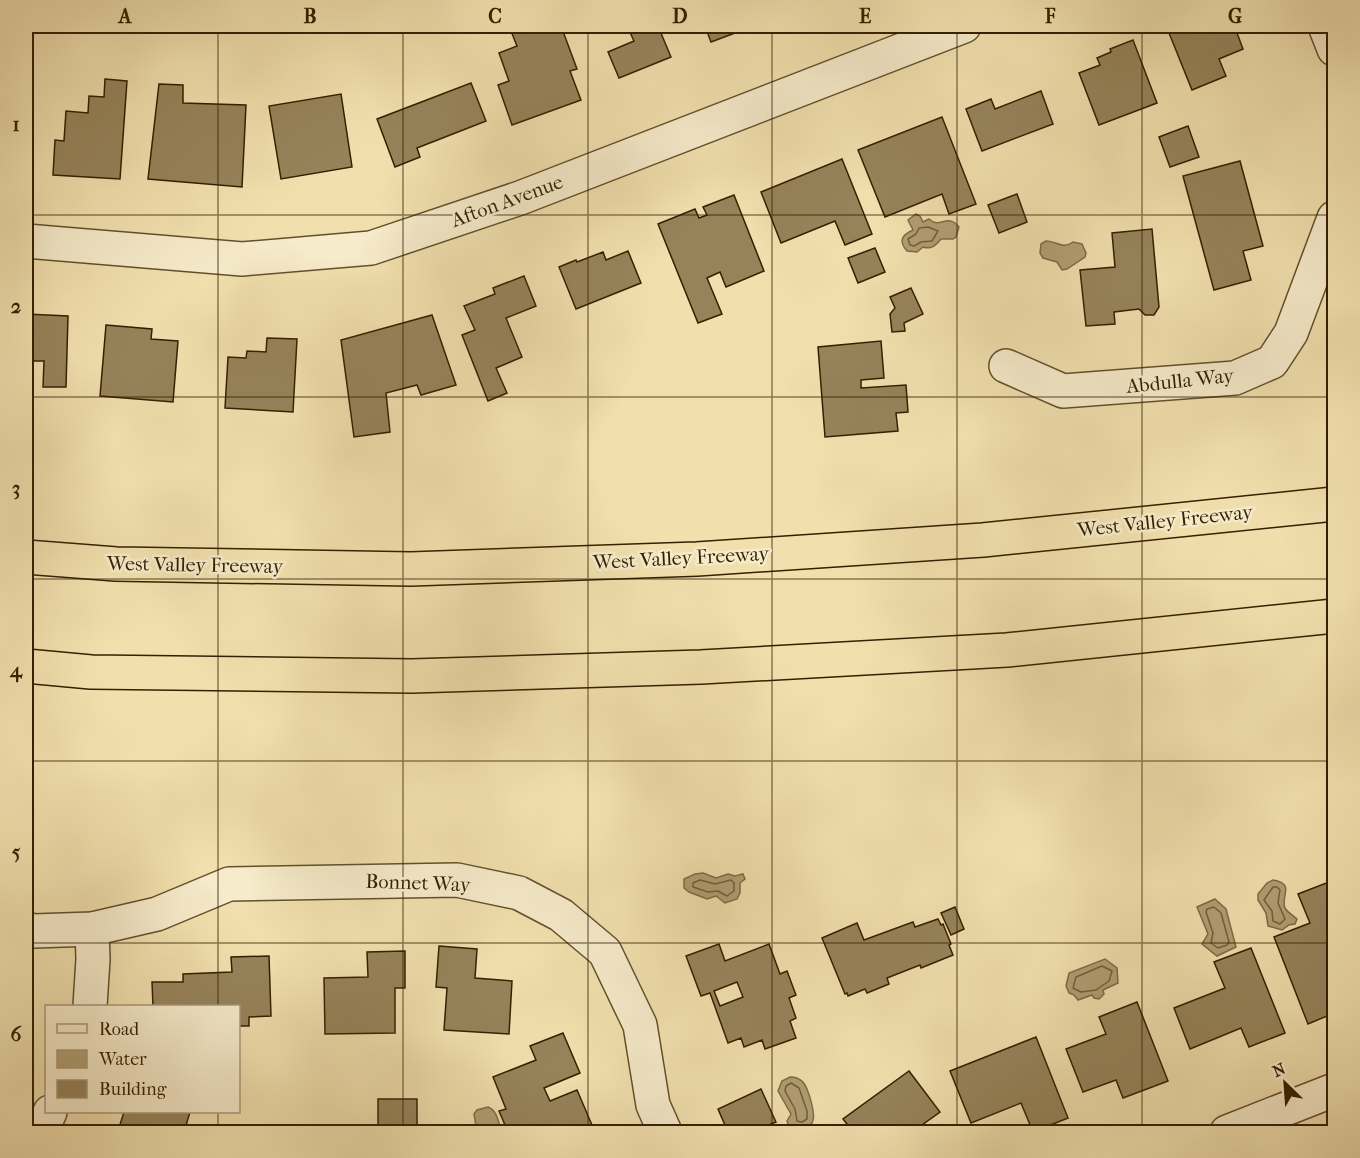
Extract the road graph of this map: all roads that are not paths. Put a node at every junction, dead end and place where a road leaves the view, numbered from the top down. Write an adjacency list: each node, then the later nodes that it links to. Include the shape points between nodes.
1 (964, 26): 5 (street, Afton Avenue, via 520,198 371,248 242,259)
2 (1325, 26): 3 (street)
3 (1335, 49)
4 (1335, 218): 6 (street, Abdulla Way, via 1291,333 1272,362 1235,378 1063,391)
5 (26, 241)
6 (1006, 366)
7 (1335, 504): 8 (highway, West Valley Freeway, via 983,540 697,559 411,569 116,564)
8 (26, 557)
9 (1335, 616): 10 (highway, via 1007,650 701,667 412,676 91,672)
10 (26, 666)
11 (26, 929): 12 (street, Bonnet Way)
12 (92, 929): 13 (street); 17 (street, Bonnet Way, via 157,914 229,885 457,880 519,892 561,915 605,952 640,1025 653,1105)
13 (90, 1005)
14 (1335, 1090): 18 (street)
15 (50, 1113): 16 (street)
16 (41, 1132)
17 (666, 1132)
18 (1227, 1132)

